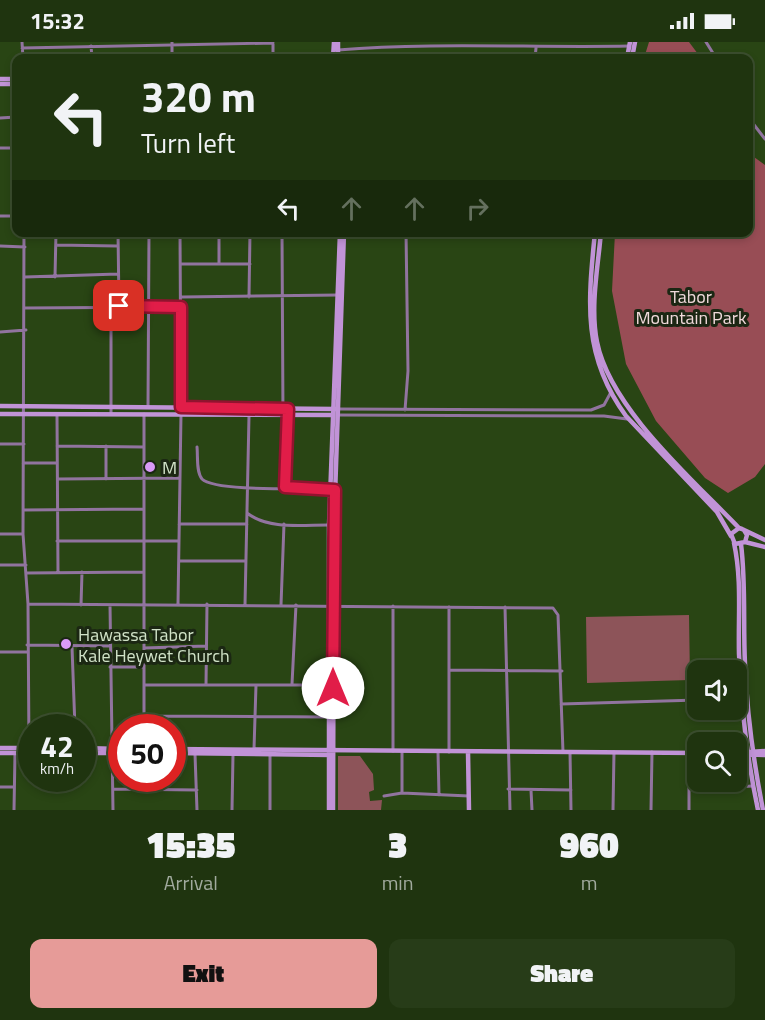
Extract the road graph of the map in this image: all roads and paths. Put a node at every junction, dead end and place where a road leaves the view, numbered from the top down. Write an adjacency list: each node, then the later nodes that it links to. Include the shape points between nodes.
1 (22, 42): 14 (street)
2 (338, 42): 16 (street)
3 (525, 42): 13 (street)
4 (172, 43): 5 (street); 10 (street)
5 (240, 43): 6 (street)
6 (273, 43)
7 (405, 43): 8 (street); 16 (street)
8 (485, 43): 13 (street)
9 (55, 44): 12 (street); 14 (street)
10 (142, 44): 12 (street)
11 (629, 44): 15 (street)
12 (91, 46): 18 (street)
13 (526, 47): 15 (street)
14 (22, 48): 17 (street)
15 (536, 48): 20 (street)
16 (338, 50): 19 (street)
17 (22, 54)
18 (92, 54)
19 (337, 54)
20 (536, 54)
21 (753, 123): 22 (street)
22 (765, 139)
23 (24, 237): 39 (street)
24 (56, 237): 36 (street)
25 (118, 237): 38 (street)
26 (149, 237): 52 (street)
27 (180, 237): 40 (street)
28 (219, 237): 42 (street)
29 (250, 237): 41 (street)
30 (282, 237): 49 (street)
31 (342, 237): 46 (street)
32 (406, 237): 64 (street)
33 (596, 237): 35 (street)
34 (599, 237): 35 (street)
35 (597, 241): 57 (street, via 590,328 594,355); 100 (street, via 596,340 614,389 634,416)
36 (56, 245): 38 (street); 45 (street)
37 (0, 246): 39 (street)
38 (118, 246): 43 (street)
39 (25, 247): 44 (street)
40 (181, 264): 42 (street); 47 (street)
41 (250, 264): 42 (street); 48 (street)
42 (219, 265)
43 (118, 274): 45 (street); 51 (street)
44 (25, 277): 45 (street); 54 (street)
45 (55, 277)
46 (339, 295): 49 (street); 66 (street)
47 (182, 297): 48 (street); 53 (street)
48 (249, 297): 49 (street)
49 (282, 297): 63 (street)
50 (111, 306): 51 (street); 54 (street); 59 (street)
51 (119, 306): 52 (street)
52 (149, 306): 53 (street); 61 (street)
53 (181, 307): 62 (street)
54 (25, 308): 55 (street)
55 (26, 330): 56 (street); 58 (street)
56 (0, 332)
57 (611, 392): 65 (street, via 601,408); 76 (street)
58 (24, 405): 59 (street); 60 (street); 67 (street)
59 (110, 405): 61 (street); 69 (street)
60 (0, 406)
61 (148, 407): 62 (street)
62 (181, 407): 63 (street); 72 (street)
63 (286, 408): 66 (street); 74 (street)
64 (405, 410): 65 (street); 66 (street)
65 (569, 410): 75 (street)
66 (336, 412): 74 (street); 75 (street); 91 (street)
67 (24, 413): 68 (street); 70 (street); 78 (street)
68 (57, 413): 69 (street); 79 (street)
69 (111, 413): 71 (street)
70 (0, 414)
71 (144, 414): 72 (street); 81 (street)
72 (181, 415): 73 (street); 86 (street)
73 (249, 416): 74 (street); 90 (street)
74 (286, 416): 89 (street)
75 (571, 416): 76 (street)
76 (629, 419): 103 (street, via 713,508)
77 (0, 444): 78 (street)
78 (24, 444): 83 (street)
79 (57, 446): 80 (street); 84 (street)
80 (106, 446): 81 (street); 88 (street)
81 (144, 447): 85 (street)
82 (197, 447): 90 (street, via 203,480 230,488)
83 (23, 463): 84 (street); 93 (street)
84 (57, 463): 87 (street)
85 (144, 478): 86 (street); 88 (street); 92 (street)
86 (179, 478): 96 (street)
87 (57, 479): 88 (street); 94 (street)
88 (106, 479)
89 (285, 487): 90 (street); 91 (street)
90 (249, 488): 95 (street)
91 (333, 490): 99 (street)
92 (144, 509): 94 (street); 104 (street)
93 (23, 510): 94 (street); 102 (street)
94 (57, 511): 106 (street)
95 (247, 513): 97 (street); 98 (street, via 262,521)
96 (178, 524): 97 (street); 107 (street)
97 (246, 524): 112 (street)
98 (284, 524): 99 (street); 126 (street)
99 (332, 525): 128 (street)
100 (742, 529): 103 (street, via 734,530); 105 (street); 109 (street, via 747,537)
101 (0, 534): 102 (street)
102 (23, 534): 114 (street)
103 (731, 536): 108 (street)
104 (144, 540): 106 (street); 107 (street); 117 (street)
105 (765, 540)
106 (57, 541): 115 (street)
107 (178, 541): 111 (street)
108 (734, 543): 109 (street); 139 (street, via 740,586)
109 (743, 543): 110 (street); 182 (street)
110 (765, 547)
111 (178, 561): 112 (street); 121 (street)
112 (246, 561): 125 (street)
113 (0, 565): 114 (street)
114 (26, 565): 118 (street)
115 (58, 572): 116 (street); 118 (street)
116 (82, 572): 117 (street); 123 (street)
117 (144, 572): 120 (street)
118 (26, 573): 119 (street)
119 (28, 604): 123 (street); 132 (street)
120 (144, 604): 121 (street); 124 (street); 136 (street)
121 (178, 604): 122 (street)
122 (207, 604): 125 (street); 134 (street)
123 (81, 605): 124 (street)
124 (110, 605): 133 (street)
125 (245, 605): 126 (street)
126 (281, 605): 127 (street)
127 (296, 605): 128 (street); 148 (street)
128 (332, 605): 129 (street); 149 (street); 167 (street)
129 (393, 606): 130 (street); 164 (street)
130 (449, 607): 131 (street); 142 (street)
131 (505, 607): 143 (street); 144 (street, via 557,611)
132 (27, 645): 135 (street); 138 (street)
133 (110, 646): 135 (street); 140 (street)
134 (206, 646): 136 (street); 146 (street)
135 (72, 647): 153 (street)
136 (144, 648): 141 (street)
137 (0, 652): 138 (street)
138 (27, 652): 152 (street)
139 (739, 660)
140 (110, 667): 141 (street); 154 (street)
141 (144, 667): 145 (street)
142 (449, 670): 143 (street); 169 (street)
143 (506, 670): 144 (street); 171 (street)
144 (562, 671): 151 (street)
145 (144, 685): 146 (street); 155 (street)
146 (206, 685): 147 (street)
147 (255, 685): 148 (street); 157 (street)
148 (292, 685): 149 (street)
149 (329, 685): 158 (street)
150 (687, 700): 151 (street)
151 (561, 704): 172 (street)
152 (29, 714)
153 (74, 714)
154 (112, 714)
155 (144, 714)
156 (186, 716): 157 (street)
157 (255, 717): 158 (street); 161 (street)
158 (330, 717): 167 (street)
159 (743, 720): 182 (street)
160 (0, 748): 162 (street)
161 (254, 749): 166 (street); 167 (street)
162 (18, 750)
163 (186, 751): 166 (street)
164 (393, 751): 165 (street); 167 (street)
165 (402, 751): 168 (street); 196 (street)
166 (233, 752): 180 (street); 184 (street); 204 (street)
167 (333, 752): 180 (street); 206 (street)
168 (438, 752): 169 (street); 197 (street)
169 (450, 752): 170 (street)
170 (468, 752): 171 (street); 199 (street)
171 (506, 752): 172 (street); 189 (street)
172 (563, 752): 173 (street)
173 (570, 752): 174 (street); 193 (street)
174 (614, 752): 175 (street); 211 (street)
175 (652, 752): 181 (street); 212 (street)
176 (0, 753): 177 (street)
177 (15, 753): 178 (street); 188 (street)
178 (18, 753)
179 (186, 753): 184 (street)
180 (270, 753): 205 (street)
181 (687, 753)
182 (749, 753): 183 (street); 186 (street); 200 (street)
183 (765, 753)
184 (195, 754): 191 (street)
185 (747, 786): 186 (street)
186 (753, 786): 214 (street)
187 (0, 787): 188 (street)
188 (15, 787): 201 (street)
189 (508, 789): 192 (street); 208 (street)
190 (186, 790): 191 (street)
191 (197, 790): 203 (street)
192 (531, 790): 193 (street); 209 (street)
193 (571, 790): 210 (street)
194 (113, 792): 202 (street)
195 (689, 792): 213 (street)
196 (402, 793): 197 (street); 198 (street)
197 (439, 795): 199 (street)
198 (384, 796)
199 (469, 796): 207 (street)
200 (763, 799): 215 (street)
201 (14, 810)
202 (113, 810)
203 (197, 810)
204 (232, 810)
205 (270, 810)
206 (331, 810)
207 (469, 810)
208 (510, 810)
209 (532, 810)
210 (571, 810)
211 (613, 810)
212 (651, 810)
213 (689, 810)
214 (758, 810)
215 (763, 810)

